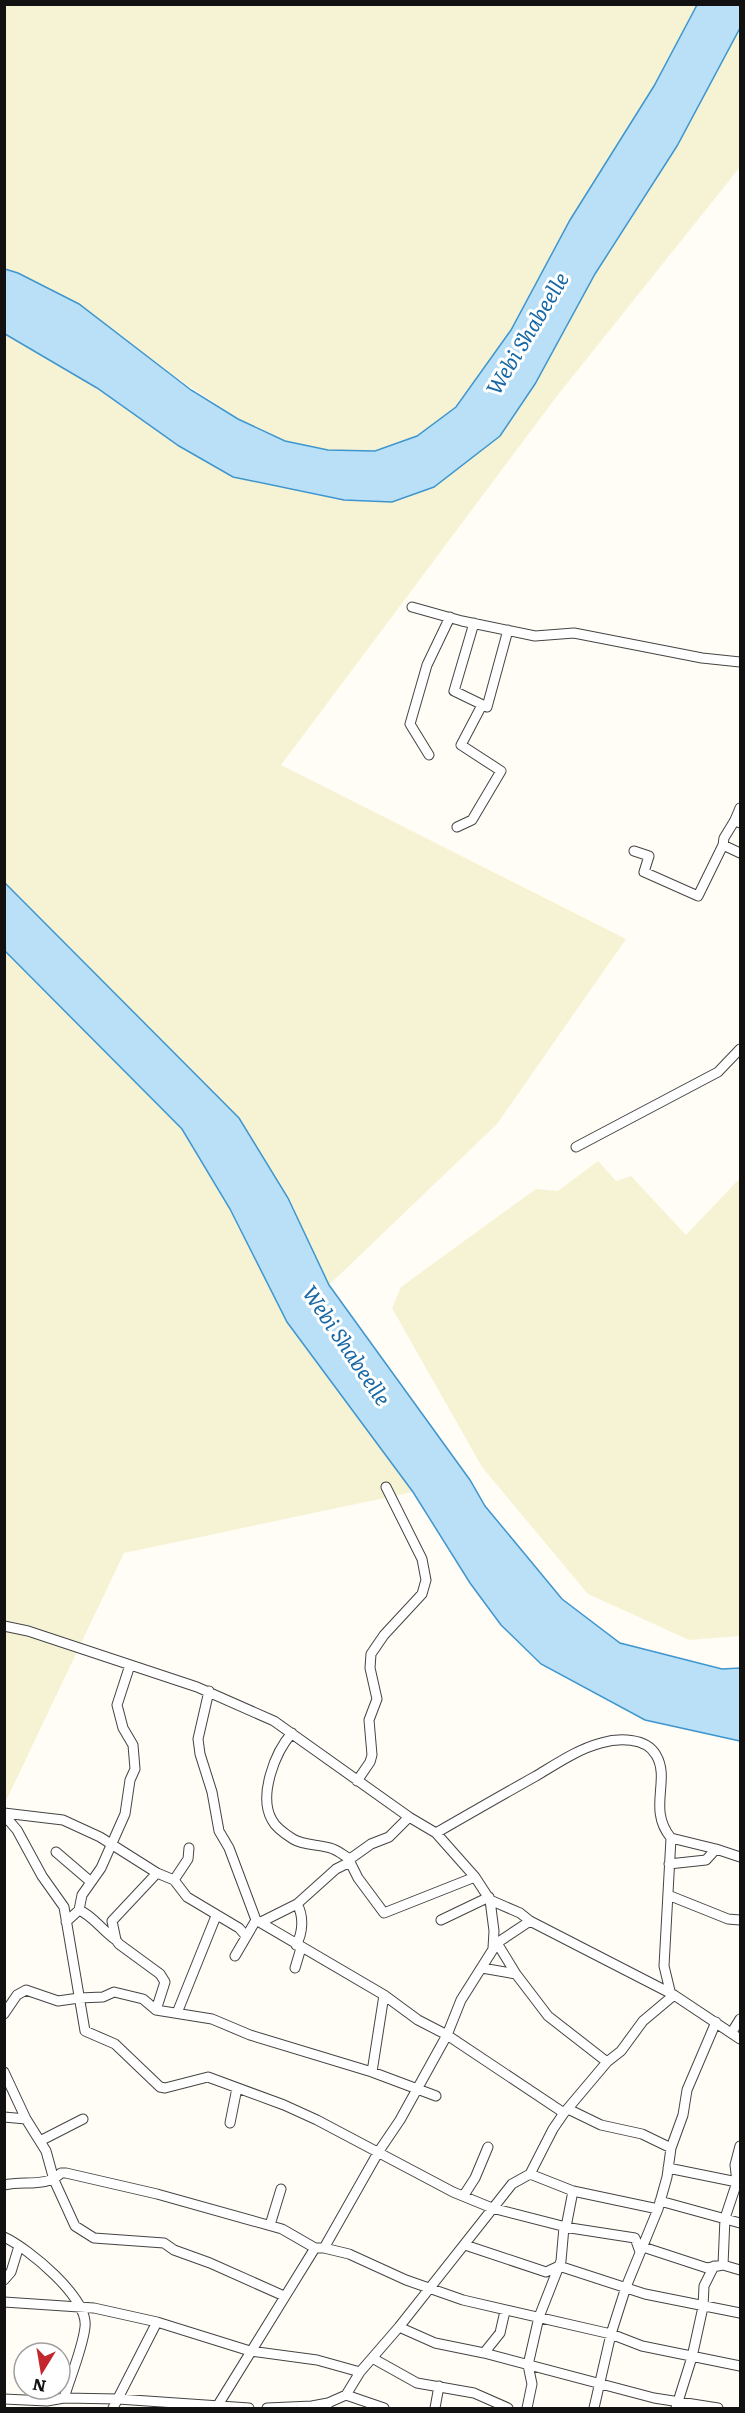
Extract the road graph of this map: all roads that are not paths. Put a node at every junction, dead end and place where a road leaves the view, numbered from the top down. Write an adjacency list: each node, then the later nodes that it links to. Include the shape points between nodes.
1 (412, 607): 2 (street)
2 (450, 617): 3 (street); 7 (street, via 427,665 410,724)
3 (474, 623): 4 (street); 6 (street, via 454,691)
4 (508, 630): 5 (street, via 535,636 573,633); 6 (street, via 487,707)
5 (741, 662)
6 (482, 705): 10 (street, via 461,745 501,771 472,820)
7 (429, 755)
8 (741, 808): 9 (street)
9 (738, 821): 11 (street)
10 (457, 826)
11 (723, 845): 12 (street, via 698,896 644,872 649,856); 13 (street)
12 (634, 850)
13 (741, 853)
14 (741, 1049): 15 (street, via 718,1072)
15 (576, 1147)
16 (386, 1487): 21 (street, via 423,1559 426,1580 423,1594 371,1654 377,1700 369,1720 372,1755)
17 (4, 1626): 18 (street)
18 (130, 1665): 19 (street); 26 (street, via 117,1706 133,1745 135,1769 125,1814)
19 (208, 1691): 20 (street); 45 (street, via 198,1739 200,1754 219,1831)
20 (292, 1733): 21 (street); 31 (street, via 281,1745 273,1766 267,1802 271,1819 295,1840 334,1849)
21 (357, 1780): 23 (street)
22 (4, 1814): 26 (street, via 63,1820); 47 (street, via 64,1907)
23 (409, 1817): 24 (street); 31 (street, via 389,1837 371,1844)
24 (436, 1833): 25 (street, via 575,1753 624,1740 642,1742 655,1752 660,1765 659,1814); 34 (street)
25 (671, 1838): 28 (street); 32 (street)
26 (112, 1845): 33 (street); 37 (street)
27 (189, 1848): 35 (street, via 188,1859)
28 (716, 1849): 30 (street); 32 (street, via 706,1860)
29 (56, 1852): 37 (street)
30 (741, 1857)
31 (350, 1860): 34 (street, via 384,1913); 36 (street); 40 (street)
32 (669, 1864): 38 (street)
33 (157, 1873): 35 (street); 49 (street, via 112,1921)
34 (475, 1876): 39 (street)
35 (174, 1880): 42 (street, via 187,1897)
36 (352, 1881)
37 (91, 1882): 41 (street)
38 (668, 1895): 44 (street, via 728,1919); 58 (street, via 664,1966)
39 (490, 1899): 43 (street); 46 (street); 52 (street)
40 (297, 1904): 45 (street); 51 (street, via 302,1912)
41 (78, 1910): 47 (street); 49 (street, via 91,1916)
42 (216, 1916): 48 (street); 61 (street)
43 (441, 1920)
44 (741, 1920)
45 (259, 1921): 48 (street); 51 (street)
46 (530, 1921): 50 (street); 58 (street)
47 (66, 1922): 59 (street)
48 (246, 1936): 53 (street)
49 (116, 1940): 60 (street, via 165,1982)
50 (497, 1942): 52 (street); 56 (street)
51 (298, 1946): 54 (street); 57 (street)
52 (492, 1953): 55 (street)
53 (236, 1956)
54 (295, 1968)
55 (482, 1968): 56 (street); 66 (street, via 461,2000)
56 (516, 1974): 68 (street, via 548,2016)
57 (384, 1995): 66 (street); 69 (street)
58 (672, 1995): 64 (street); 68 (street)
59 (80, 1998): 60 (street, via 103,1997 114,1992 143,1999); 62 (street, via 58,2001 26,1990 17,1995); 71 (street, via 85,2031 115,2044 160,2087 208,2077)
60 (156, 2010): 61 (street)
61 (177, 2013): 69 (street, via 212,2019 250,2035)
62 (4, 2014)
63 (741, 2019): 65 (street)
64 (716, 2022): 65 (street); 82 (street, via 687,2090)
65 (732, 2032): 67 (street)
66 (447, 2035): 72 (street); 74 (street)
67 (741, 2039)
68 (607, 2062): 74 (street)
69 (372, 2072): 72 (street)
70 (4, 2073): 76 (street)
71 (237, 2088): 78 (street); 83 (street, via 284,2105)
72 (417, 2089): 73 (street); 83 (street)
73 (436, 2096)
74 (566, 2111): 82 (street, via 601,2125 642,2134); 85 (street)
75 (4, 2117): 76 (street)
76 (26, 2119): 79 (street)
77 (83, 2119): 79 (street)
78 (230, 2123)
79 (40, 2141): 86 (street)
80 (741, 2146): 87 (street, via 735,2165)
81 (488, 2147): 91 (street)
82 (671, 2148): 84 (street)
83 (379, 2151): 91 (street); 101 (street)
84 (668, 2168): 87 (street); 92 (street)
85 (530, 2174): 90 (street); 93 (street, via 512,2184)
86 (54, 2180): 88 (street); 96 (street, via 61,2173 78,2175); 109 (street, via 81,2232 93,2238 164,2243)
87 (737, 2182): 94 (street)
88 (4, 2185)
89 (281, 2189): 96 (street)
90 (573, 2191): 92 (street); 97 (street)
91 (464, 2195): 93 (street)
92 (659, 2205): 94 (street); 102 (street)
93 (492, 2208): 97 (street); 99 (street)
94 (725, 2218): 95 (street); 104 (street)
95 (741, 2223)
96 (270, 2225): 101 (street)
97 (565, 2227): 102 (street, via 635,2238); 103 (street)
98 (4, 2237): 100 (street)
99 (465, 2245): 103 (street, via 546,2272); 108 (street)
100 (20, 2246): 106 (street); 111 (street)
101 (320, 2248): 108 (street, via 349,2254); 109 (street)
102 (641, 2249): 104 (street, via 707,2268); 107 (street)
103 (559, 2266): 107 (street); 115 (street)
104 (719, 2266): 105 (street); 112 (street, via 704,2286)
105 (741, 2270)
106 (4, 2280)
107 (626, 2287): 112 (street); 118 (street)
108 (429, 2289): 113 (street); 117 (street)
109 (284, 2296): 119 (street)
110 (4, 2302): 111 (street)
111 (80, 2306): 116 (street); 125 (street, via 86,2325)
112 (703, 2307): 114 (street); 121 (street)
113 (505, 2310): 115 (street); 120 (street, via 500,2333)
114 (741, 2313)
115 (539, 2317): 118 (street); 123 (street)
116 (157, 2322): 119 (street); 132 (street)
117 (399, 2327): 120 (street, via 435,2343); 122 (street)
118 (610, 2334): 121 (street, via 642,2346); 127 (street)
119 (250, 2351): 126 (street, via 317,2360); 135 (street)
120 (484, 2353): 123 (street)
121 (692, 2356): 124 (street); 133 (street)
122 (374, 2359): 126 (street); 128 (street, via 417,2383)
123 (528, 2365): 127 (street); 144 (street, via 532,2384)
124 (741, 2366)
125 (72, 2371)
126 (360, 2372): 129 (street)
127 (600, 2384): 133 (street); 145 (street)
128 (439, 2386): 142 (street); 143 (street, via 474,2393)
129 (346, 2395): 137 (street); 141 (street)
130 (72, 2398): 132 (street)
131 (4, 2399): 134 (street)
132 (118, 2399): 136 (street); 138 (street)
133 (677, 2404): 146 (street)
134 (46, 2405)
135 (218, 2405): 136 (street); 139 (street)
136 (194, 2406)
137 (327, 2406): 140 (street)
138 (113, 2409)
139 (249, 2409)
140 (267, 2409)
141 (384, 2409)
142 (435, 2409)
143 (508, 2409)
144 (527, 2409)
145 (594, 2409)
146 (718, 2409)

